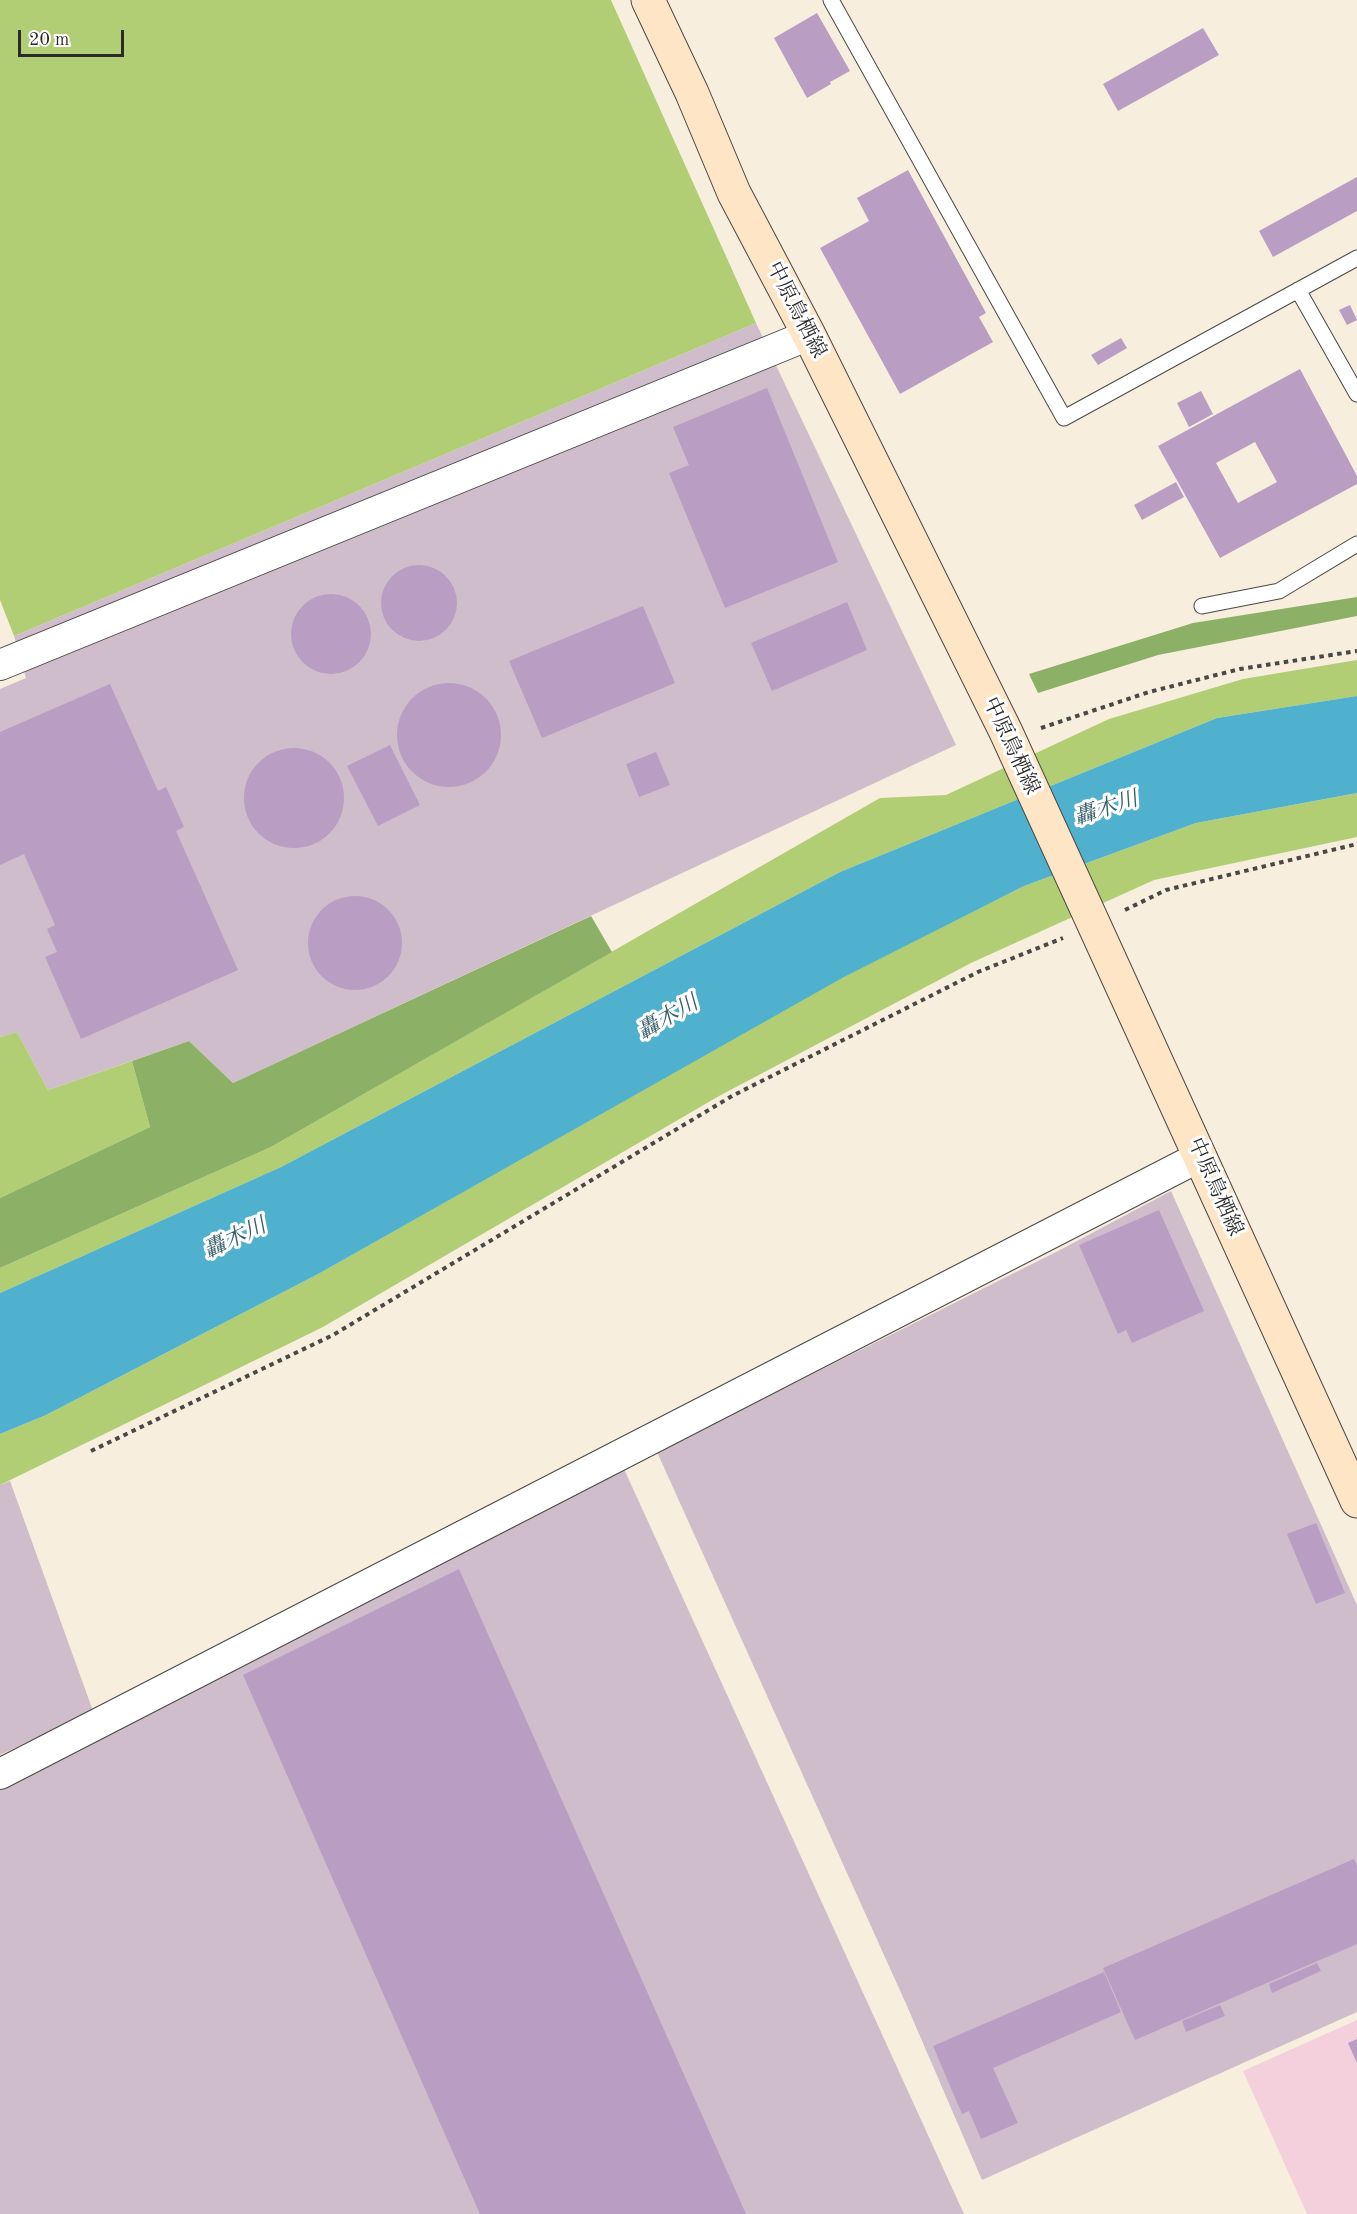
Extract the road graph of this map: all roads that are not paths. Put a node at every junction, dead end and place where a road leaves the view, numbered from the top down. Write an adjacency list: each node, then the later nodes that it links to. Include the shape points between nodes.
1 (648, 0): 5 (main road, 中原鳥栖線, via 693,93 734,193)
2 (831, 0): 4 (lane, via 1064,418)
3 (1357, 258): 4 (lane)
4 (1298, 290): 6 (lane)
5 (809, 335): 9 (street); 10 (main road, 中原鳥栖線, via 1010,741)
6 (1357, 394)
7 (1357, 544): 8 (lane, via 1279,591)
8 (1202, 606)
9 (0, 665)
10 (1201, 1156): 11 (main road, 中原鳥栖線); 12 (street)
11 (1357, 1500)
12 (0, 1774)

